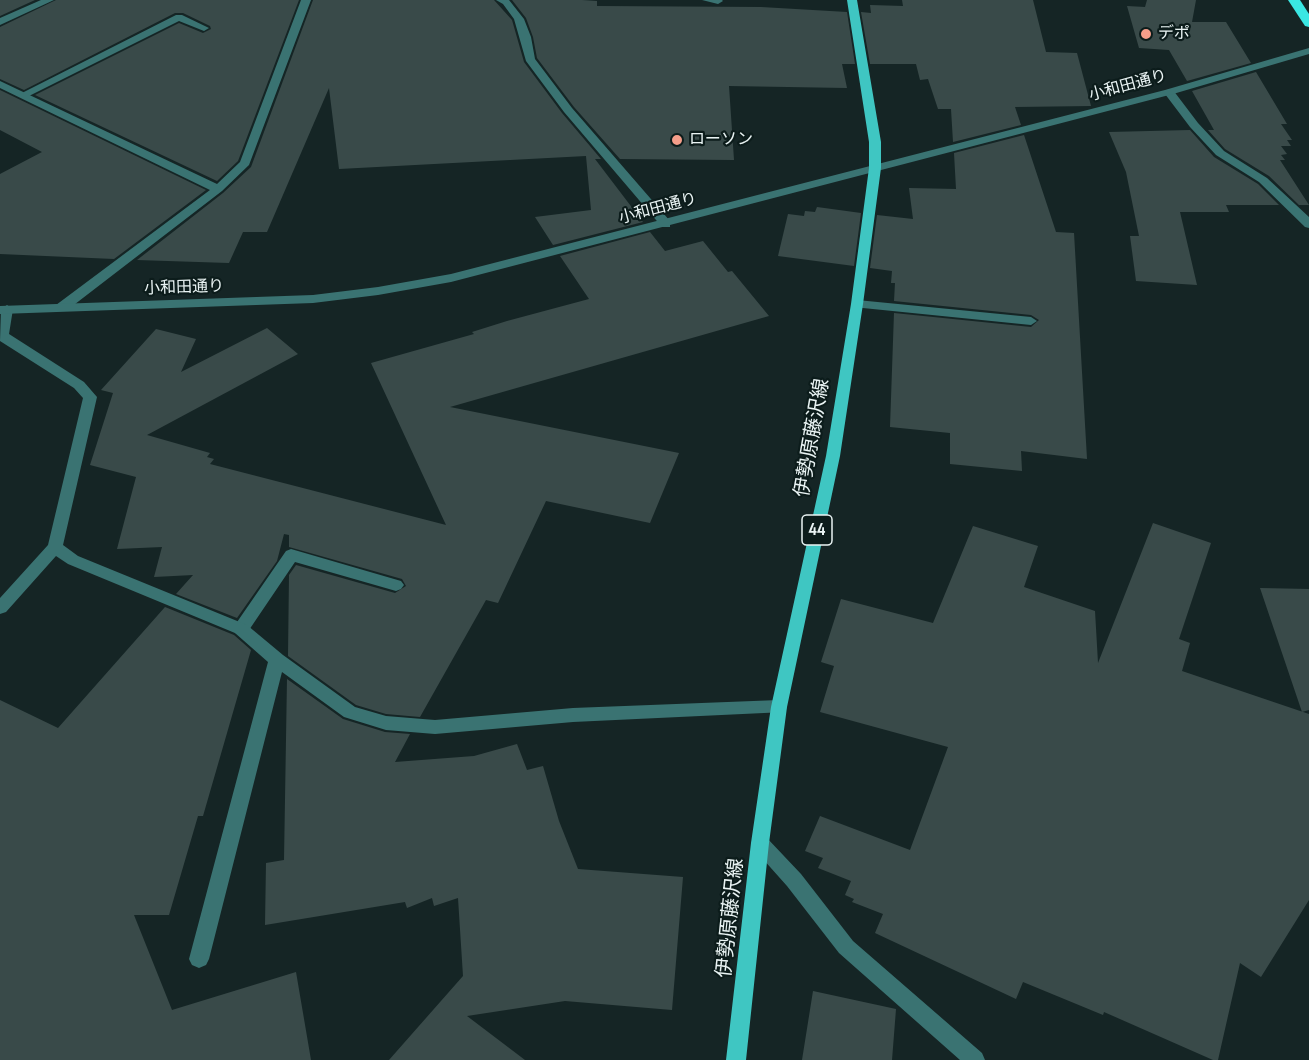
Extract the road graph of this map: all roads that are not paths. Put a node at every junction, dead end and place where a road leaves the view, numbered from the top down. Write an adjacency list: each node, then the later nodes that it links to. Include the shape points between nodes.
1 (49, 0): 8 (street)
2 (306, 0): 16 (street, via 245,163)
3 (501, 0): 17 (street, via 519,19 530,59 575,119)
4 (707, 0): 7 (street)
5 (852, 0): 15 (main road, 伊勢原藤沢線 / 44, via 875,142)
6 (1294, 0): 9 (highway)
7 (718, 1)
8 (0, 22)
9 (1309, 23)
10 (204, 28): 14 (street, via 179,17)
11 (1309, 51): 13 (street, 小和田通り)
12 (0, 84): 14 (street)
13 (1169, 92): 15 (street, 小和田通り); 18 (street, via 1220,153 1263,180)
14 (22, 95): 16 (street)
15 (875, 168): 17 (street, 小和田通り); 19 (main road, 伊勢原藤沢線 / 44)
16 (218, 189): 20 (street)
17 (666, 224): 20 (street, 小和田通り, via 516,263 378,291 250,303)
18 (1309, 224)
19 (857, 304): 22 (street); 28 (main road, 伊勢原藤沢線 / 44, via 833,456)
20 (60, 308): 21 (street, 小和田通り)
21 (4, 310): 23 (street, via 2,336 79,385 90,398)
22 (1031, 321)
23 (55, 547): 25 (street); 26 (street, via 73,560)
24 (396, 585): 26 (street, via 291,555)
25 (0, 608)
26 (242, 629): 27 (street)
27 (277, 660): 28 (street, via 350,712 386,723 435,727 573,715); 30 (street)
28 (779, 707): 29 (main road, 伊勢原藤沢線 / 44)
29 (760, 843): 31 (main road, 伊勢原藤沢線 / 44); 32 (street, via 846,947)
30 (199, 959)
31 (736, 1060)
32 (975, 1060)

